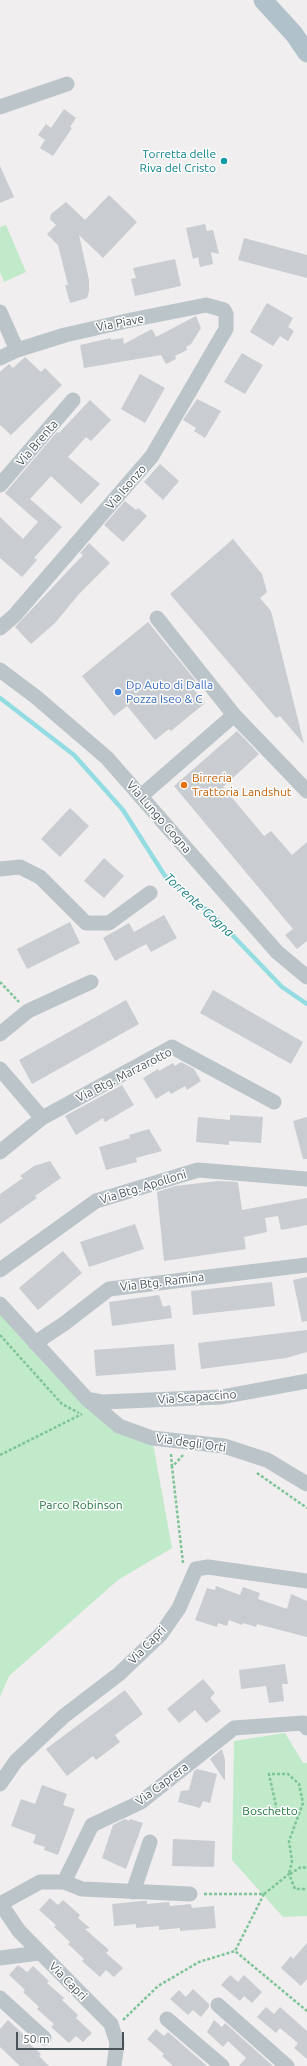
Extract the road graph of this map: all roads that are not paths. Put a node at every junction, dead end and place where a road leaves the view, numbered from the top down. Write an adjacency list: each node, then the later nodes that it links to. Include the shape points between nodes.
1 (263, 0): 2 (main road, via 294,34)
2 (307, 53)
3 (67, 84): 4 (street)
4 (0, 107)
5 (0, 312): 7 (street)
6 (226, 329): 7 (street, Via Piave, via 224,310 206,305 65,335); 12 (street, Via Isonzo, via 152,456 14,616)
7 (17, 350): 8 (street, Via Piave)
8 (0, 358)
9 (73, 400): 10 (street, Via Brenta)
10 (0, 485)
11 (157, 618): 14 (street)
12 (0, 628)
13 (0, 670): 16 (street, Via Lungo Gogna, via 36,697 107,758)
14 (234, 715): 15 (street); 16 (street)
15 (307, 791)
16 (141, 796): 19 (street, Via Lungo Gogna, via 277,952)
17 (0, 869): 18 (street, via 20,867 40,877 86,923 110,923)
18 (150, 893)
19 (307, 977)
20 (91, 982): 21 (street, via 28,1011)
21 (0, 1034)
22 (0, 1069): 24 (street)
23 (274, 1102): 24 (street, Via Btg. Marzarotto, via 172,1047)
24 (42, 1118): 25 (street, Via Btg. Marzarotto)
25 (0, 1152)
26 (307, 1179): 28 (street, Via Btg. Apolloni, via 198,1170 96,1201)
27 (307, 1264): 30 (street, Via Btg. Ramina, via 109,1289)
28 (0, 1270)
29 (0, 1304): 30 (street, Via degli Orti)
30 (35, 1343): 32 (street, Via degli Orti)
31 (307, 1380): 32 (street, Via Scapaccino, via 221,1397 103,1402)
32 (87, 1399): 33 (street, Via degli Orti, via 119,1426 152,1438 224,1446 267,1460)
33 (307, 1484)
34 (307, 1581): 36 (street, Via Capri, via 208,1567 196,1569 179,1608 161,1634 119,1674 64,1716 16,1761)
35 (307, 1728): 38 (street, Via Caprera, via 303,1723 234,1728 141,1802 92,1825)
36 (0, 1784)
37 (150, 1842): 39 (street)
38 (64, 1882): 39 (street, via 82,1889); 41 (street, via 40,1882)
39 (133, 1892): 40 (street)
40 (190, 1894)
41 (0, 1903): 42 (street, Via Capri, via 18,1931)
42 (39, 1953): 43 (street); 48 (street, Via Capri, via 111,2024 117,2043)
43 (0, 1958)
44 (0, 1998): 47 (street)
45 (218, 2005): 50 (street)
46 (167, 2019): 49 (street)
47 (44, 2038)
48 (114, 2066)
49 (222, 2066)
50 (287, 2066)

